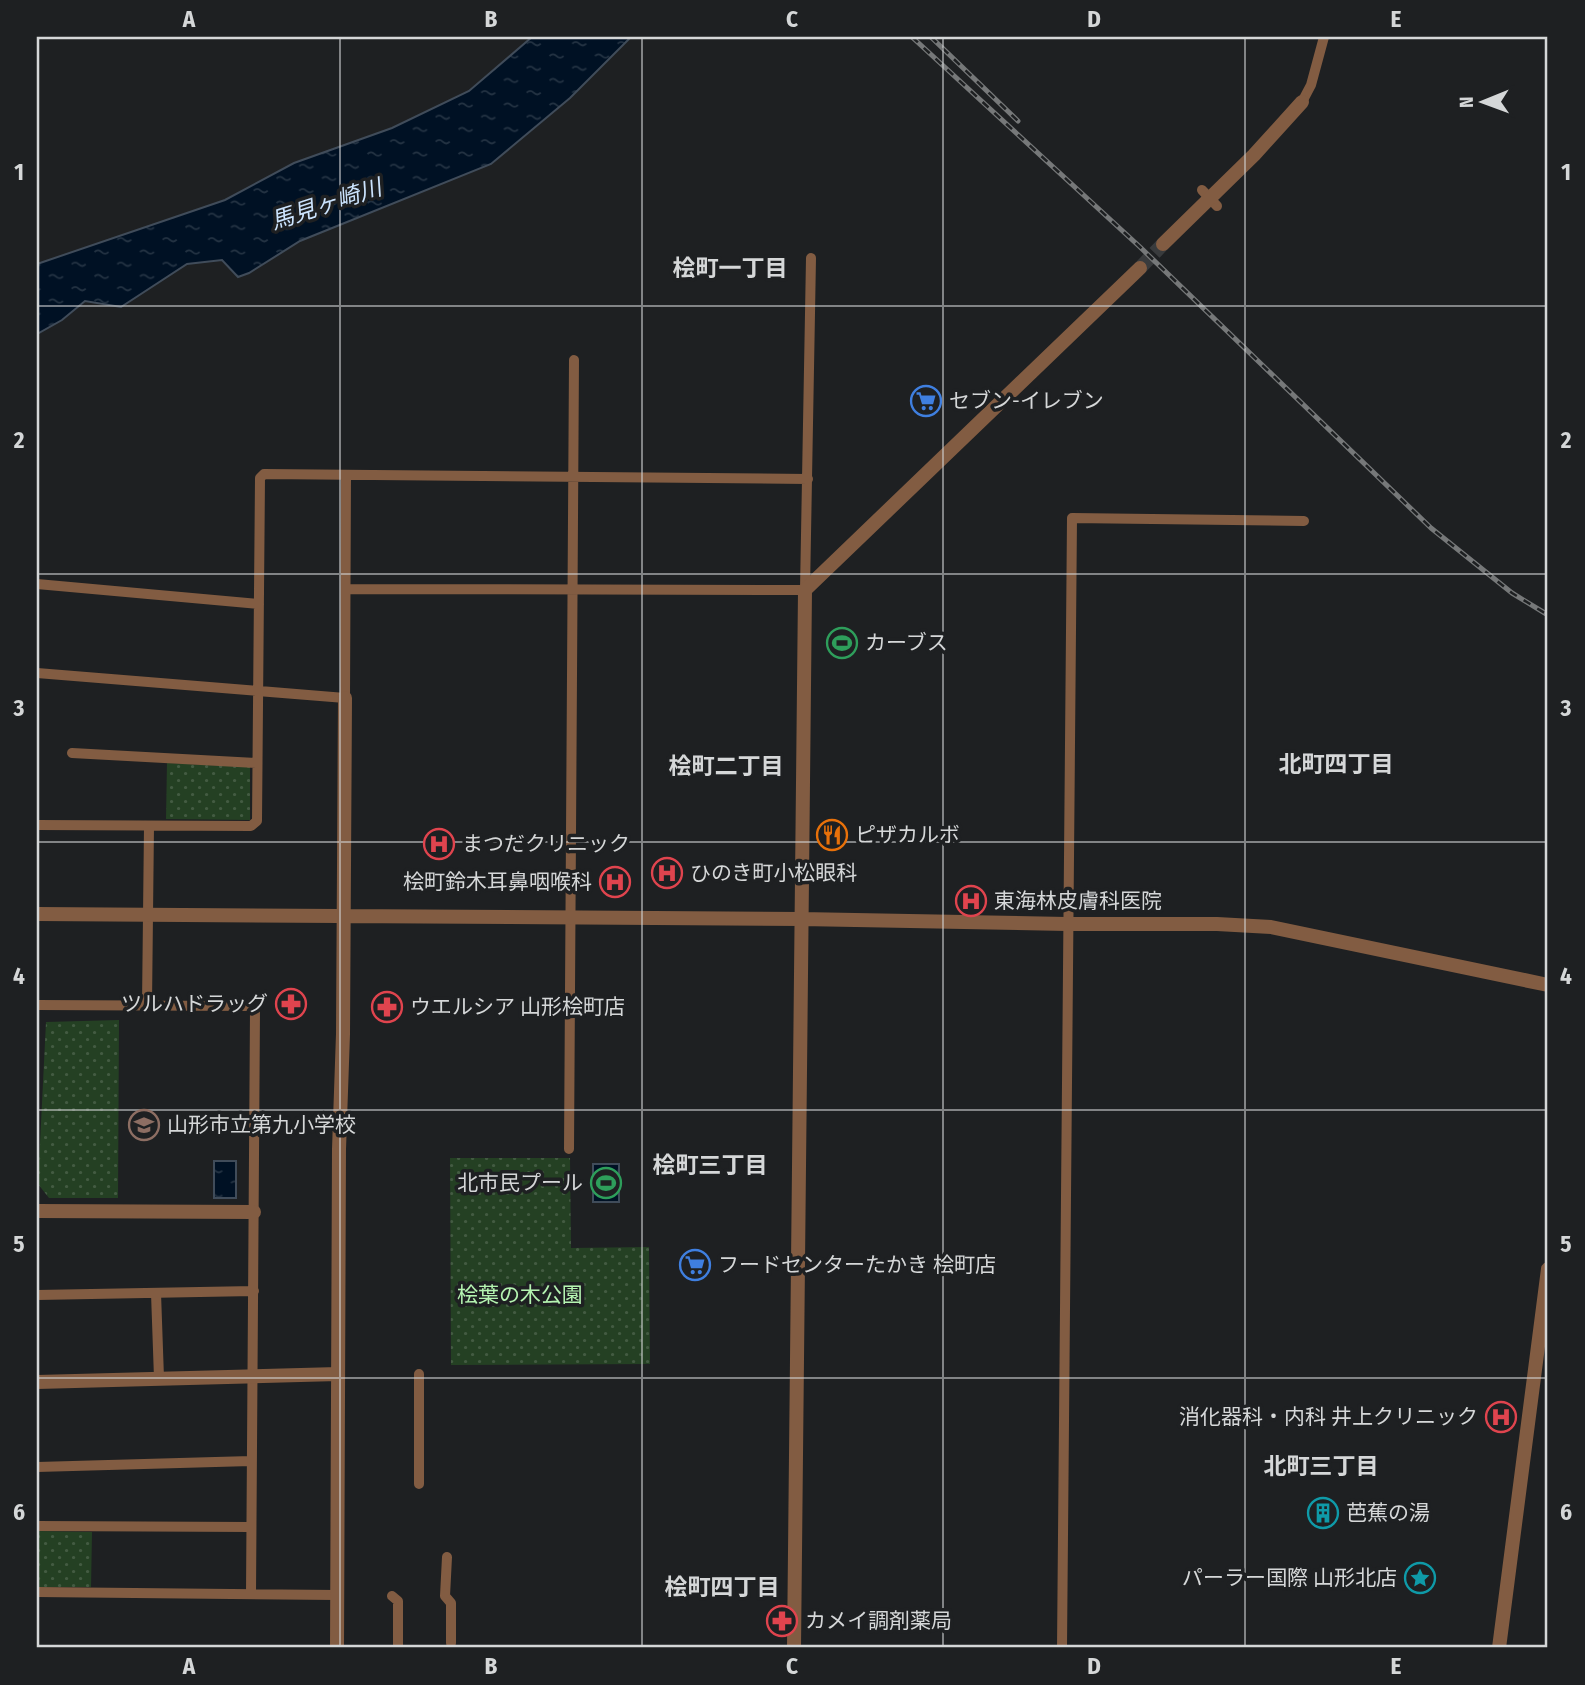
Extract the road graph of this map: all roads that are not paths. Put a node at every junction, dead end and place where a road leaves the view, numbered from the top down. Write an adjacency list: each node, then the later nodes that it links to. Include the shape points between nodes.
1 (1324, 37): 2 (street)
2 (1302, 102): 5 (street)
3 (1202, 190): 4 (street)
4 (1217, 206)
5 (1163, 244)
6 (811, 258): 11 (street)
7 (1140, 268): 16 (street)
8 (574, 360): 10 (street)
9 (346, 475): 10 (street); 14 (street); 17 (street, via 264,474 260,478)
10 (572, 477): 11 (street); 15 (street)
11 (808, 479): 16 (street)
12 (1304, 521): 30 (street, via 1072,518)
13 (37, 584): 17 (street)
14 (346, 589): 15 (street); 20 (street)
15 (571, 589): 16 (street); 28 (street)
16 (805, 590): 29 (street)
17 (258, 604): 19 (street)
18 (37, 673): 19 (street)
19 (257, 692): 20 (street); 22 (street)
20 (345, 698): 27 (street)
21 (72, 753): 22 (street)
22 (257, 763): 24 (street, via 257,821 251,826)
23 (37, 825): 24 (street)
24 (149, 826): 26 (street)
25 (37, 914): 26 (street)
26 (148, 915): 27 (street); 32 (street)
27 (345, 916): 28 (street); 41 (street)
28 (570, 917): 29 (street); 34 (street)
29 (801, 919): 30 (street); 59 (street)
30 (1067, 924): 31 (street, via 1271,927); 60 (street)
31 (1548, 985)
32 (147, 1004): 33 (street); 36 (street, via 251,1006 256,1010)
33 (37, 1005)
34 (569, 1149)
35 (37, 1211): 36 (street)
36 (254, 1212): 38 (street)
37 (1548, 1269): 61 (street)
38 (254, 1291): 39 (street); 43 (street)
39 (156, 1293): 40 (street); 44 (street)
40 (37, 1296)
41 (338, 1374): 43 (street); 54 (street)
42 (419, 1374): 48 (street)
43 (253, 1375): 44 (street); 46 (street)
44 (159, 1378): 45 (street)
45 (37, 1382)
46 (251, 1461): 47 (street); 50 (street)
47 (37, 1466)
48 (419, 1484)
49 (37, 1526): 50 (street)
50 (251, 1527): 53 (street)
51 (447, 1557): 56 (street, via 445,1596 451,1603)
52 (37, 1592): 53 (street)
53 (251, 1594): 54 (street)
54 (337, 1595): 57 (street)
55 (392, 1596): 58 (street, via 398,1601)
56 (451, 1643)
57 (337, 1648)
58 (398, 1648)
59 (794, 1648)
60 (1062, 1648)
61 (1499, 1648)

